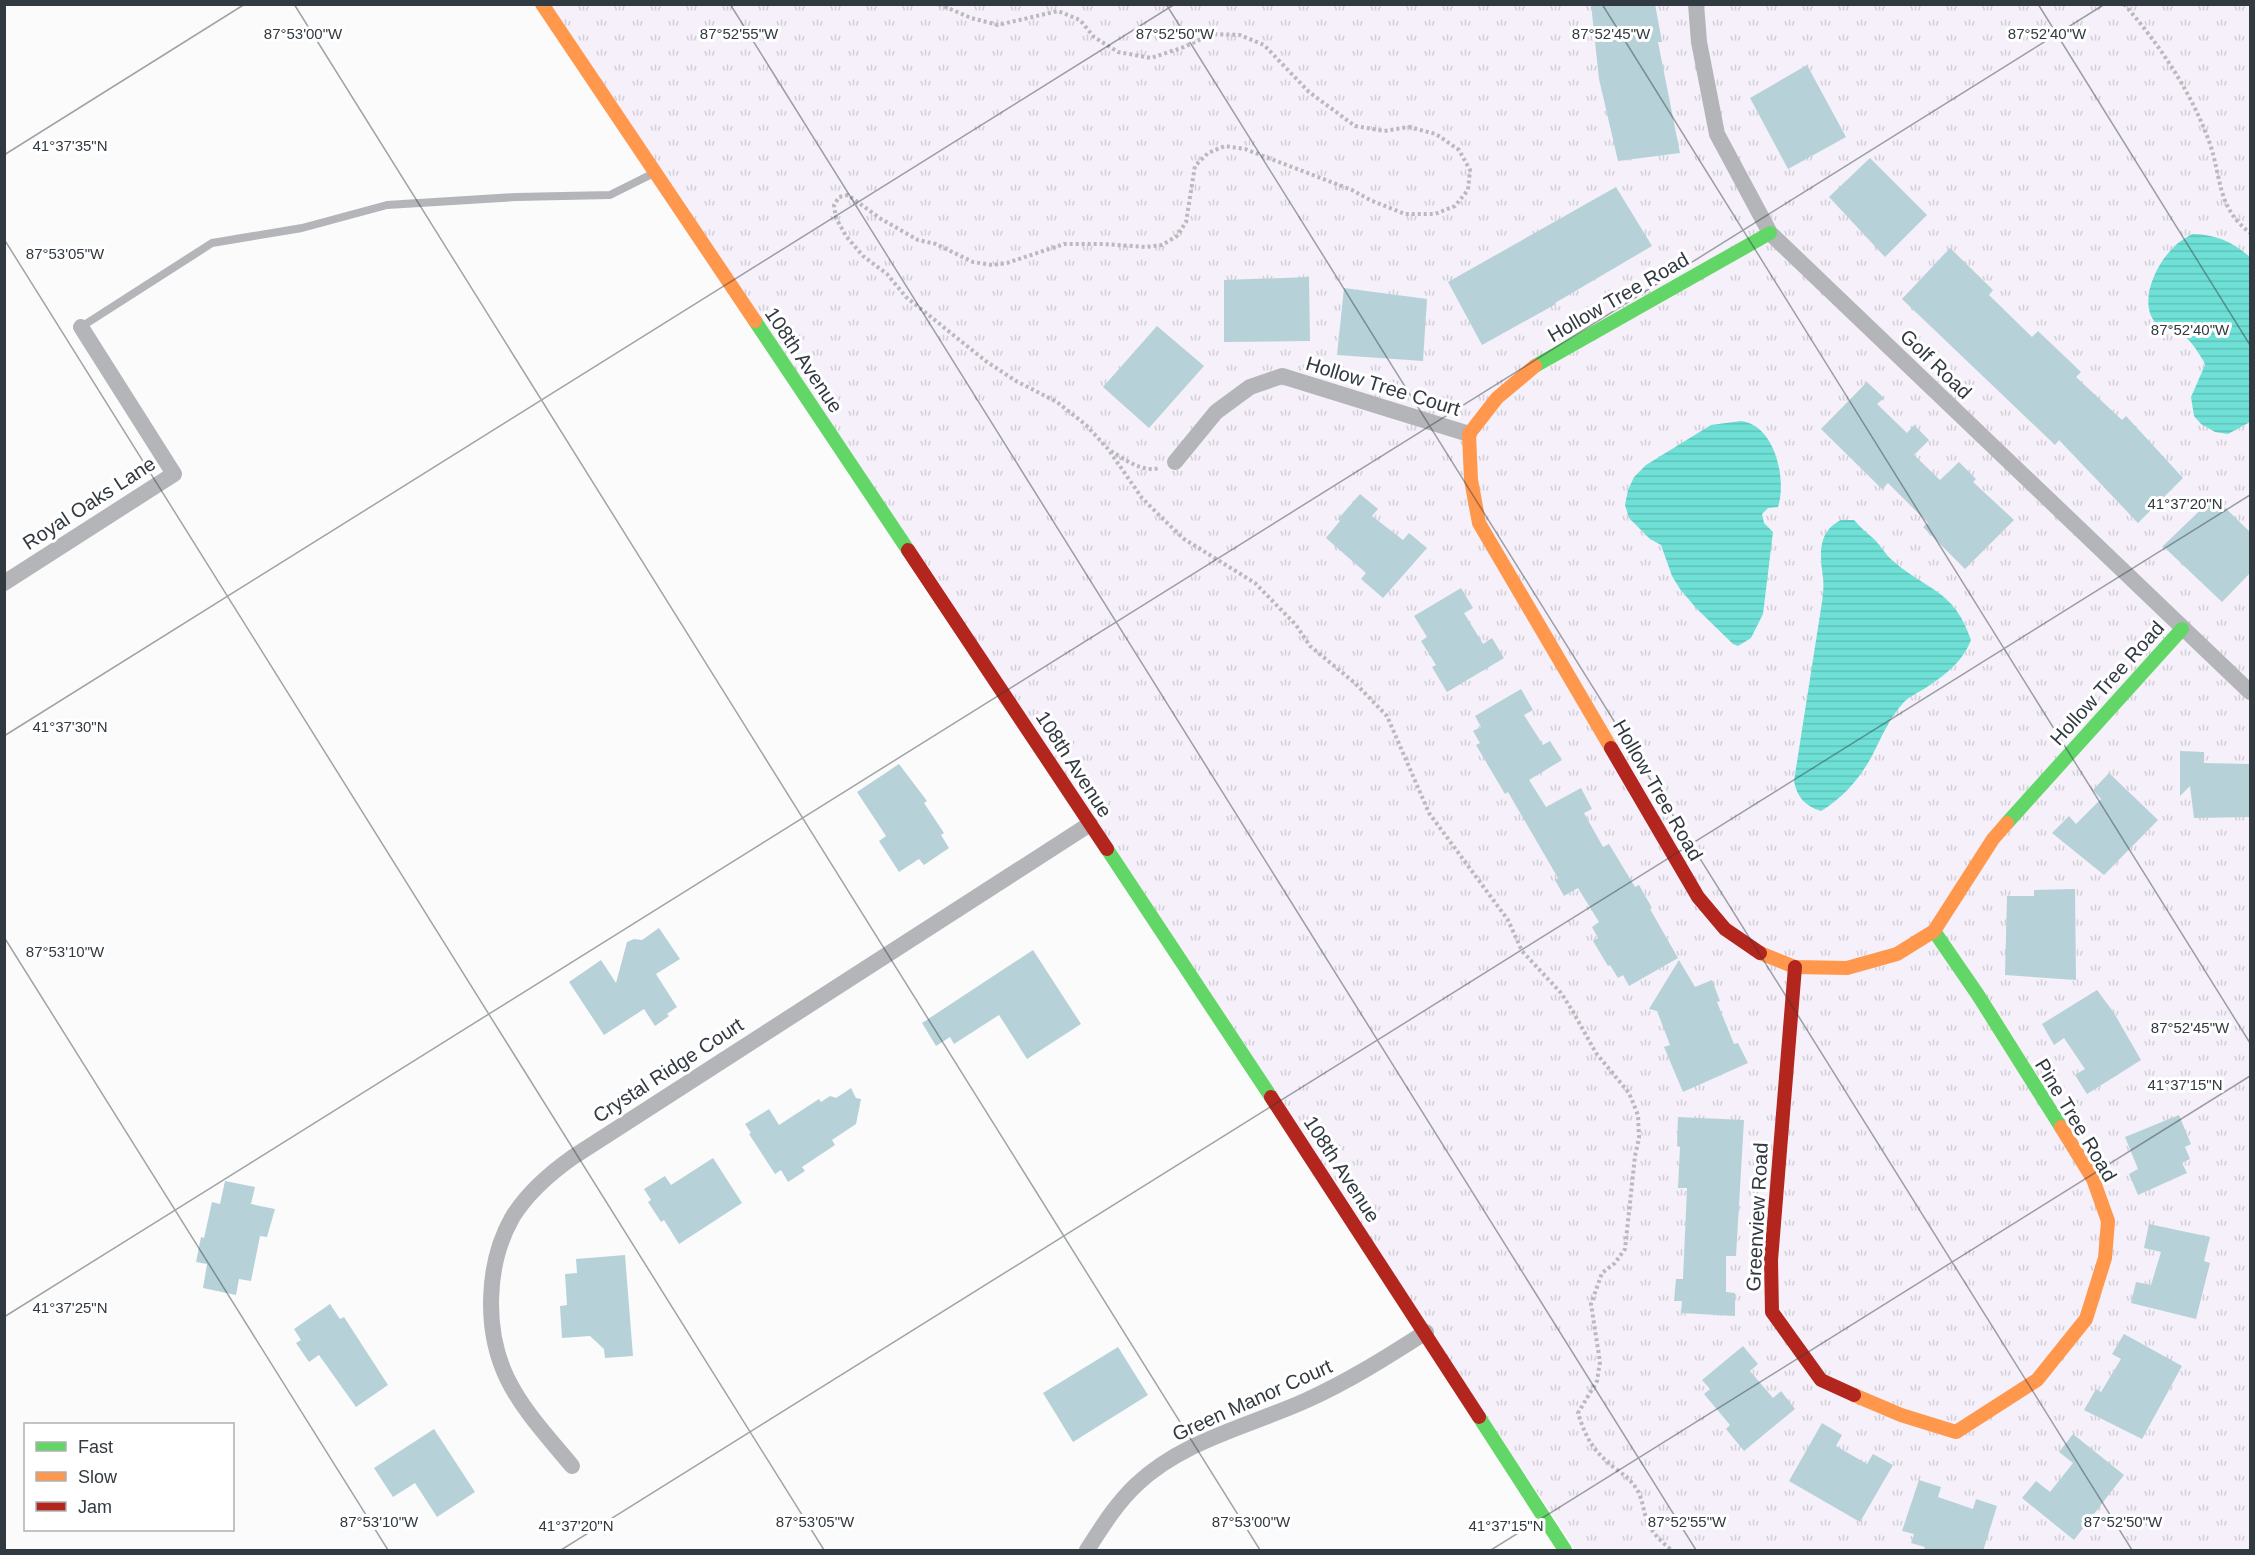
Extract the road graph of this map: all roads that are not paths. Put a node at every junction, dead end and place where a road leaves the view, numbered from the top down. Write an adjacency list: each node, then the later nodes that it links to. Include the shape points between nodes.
1 (542, 4): 3 (street, 108th Avenue)
2 (1696, 4): 4 (street, Golf Road, via 1699,42 1717,134)
3 (655, 173): 5 (lane, via 610,195 387,205 302,228 212,243); 11 (street, 108th Avenue)
4 (1770, 233): 6 (street, Hollow Tree Road, via 1527,370 1497,398); 9 (street, Golf Road)
5 (81, 327): 8 (street, Royal Oaks Lane, via 174,474)
6 (1469, 434): 7 (street, Hollow Tree Court, via 1282,376 1250,387 1216,412); 13 (street, Hollow Tree Road, via 1471,480 1479,523 1698,897 1725,929 1760,953)
7 (1175, 462)
8 (4, 583)
9 (2182, 629): 10 (street, Golf Road); 12 (street, Hollow Tree Road, via 1993,839)
10 (2250, 692)
11 (1090, 824): 14 (street, 108th Avenue); 16 (street, Crystal Ridge Court, via 573,1156 524,1202 500,1248 493,1278 490,1305 495,1340 506,1376 527,1412)
12 (1934, 931): 13 (street, Hollow Tree Road, via 1897,954 1846,969); 15 (street, Pine Tree Road, via 2093,1179 2108,1221 2105,1258 2086,1319 2037,1380)
13 (1795, 967): 15 (street, Greenview Road, via 1771,1260 1772,1312 1821,1380 1901,1415)
14 (1425, 1332): 17 (street, Green Manor Court, via 1359,1375 1306,1401 1210,1438 1171,1460 1137,1484 1113,1510); 18 (street, 108th Avenue)
15 (1956, 1432)
16 (572, 1466)
17 (1087, 1551)
18 (1565, 1551)

